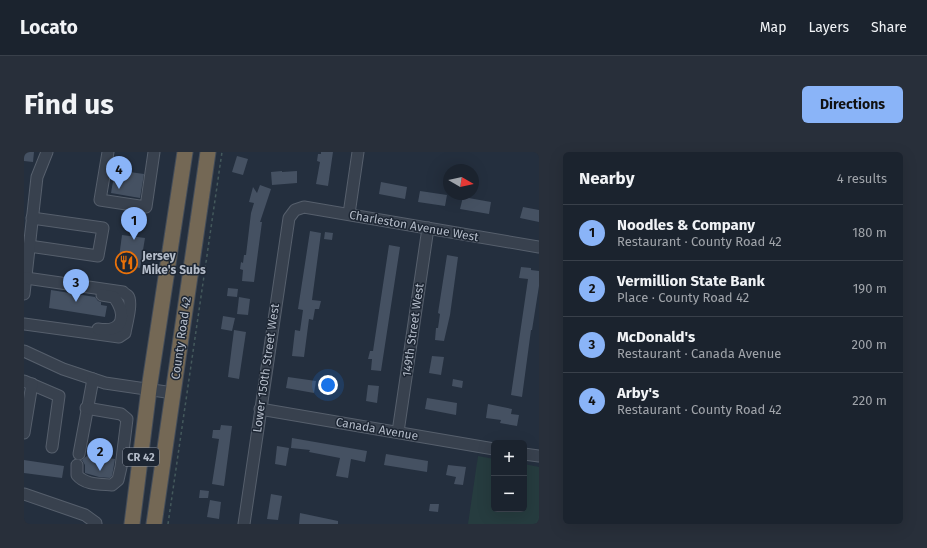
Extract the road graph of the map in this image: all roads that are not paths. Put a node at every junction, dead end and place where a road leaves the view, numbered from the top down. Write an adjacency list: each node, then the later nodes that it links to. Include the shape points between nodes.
1 (46, 152): 10 (street, via 37,178)
2 (108, 152): 3 (street, via 100,200 146,207)
3 (154, 152)
4 (185, 152): 21 (highway, County Road 42 / CR 42)
5 (204, 152): 16 (highway, via 185,290)
6 (208, 152): 16 (highway, County Road 42 / CR 42)
7 (358, 152): 9 (street)
8 (292, 214): 9 (street, Charleston Avenue West, via 304,207); 24 (street, Lower 150th Street West, via 289,218)
9 (349, 214): 11 (street, Charleston Avenue West)
10 (29, 224): 12 (street); 12 (street, via 103,228 98,256)
11 (428, 228): 13 (street, Charleston Avenue West); 25 (street, 149th Street West)
12 (29, 246): 14 (street)
13 (539, 247)
14 (26, 278): 15 (street); 17 (street, via 123,292 130,300 125,333 119,337)
15 (24, 294)
16 (185, 311): 22 (highway, County Road 42 / CR 42)
17 (24, 324)
18 (24, 351): 19 (street)
19 (92, 379): 21 (street); 23 (street)
20 (28, 383): 26 (street); 27 (street, via 59,396)
21 (150, 390): 22 (street); 33 (highway, County Road 42 / CR 42)
22 (173, 393): 34 (highway, County Road 42 / CR 42)
23 (86, 408): 23 (street, via 77,475 87,483 112,485 118,480 121,467 127,419 121,414)
24 (260, 409): 25 (street, Canada Avenue); 35 (street, Lower 150th Street West)
25 (398, 432): 28 (street, Canada Avenue)
26 (24, 433)
27 (52, 447)
28 (491, 448)
29 (527, 454): 30 (street)
30 (539, 456)
31 (24, 494): 32 (street, via 85,515)
32 (96, 524)
33 (132, 524)
34 (154, 524)
35 (244, 524)

